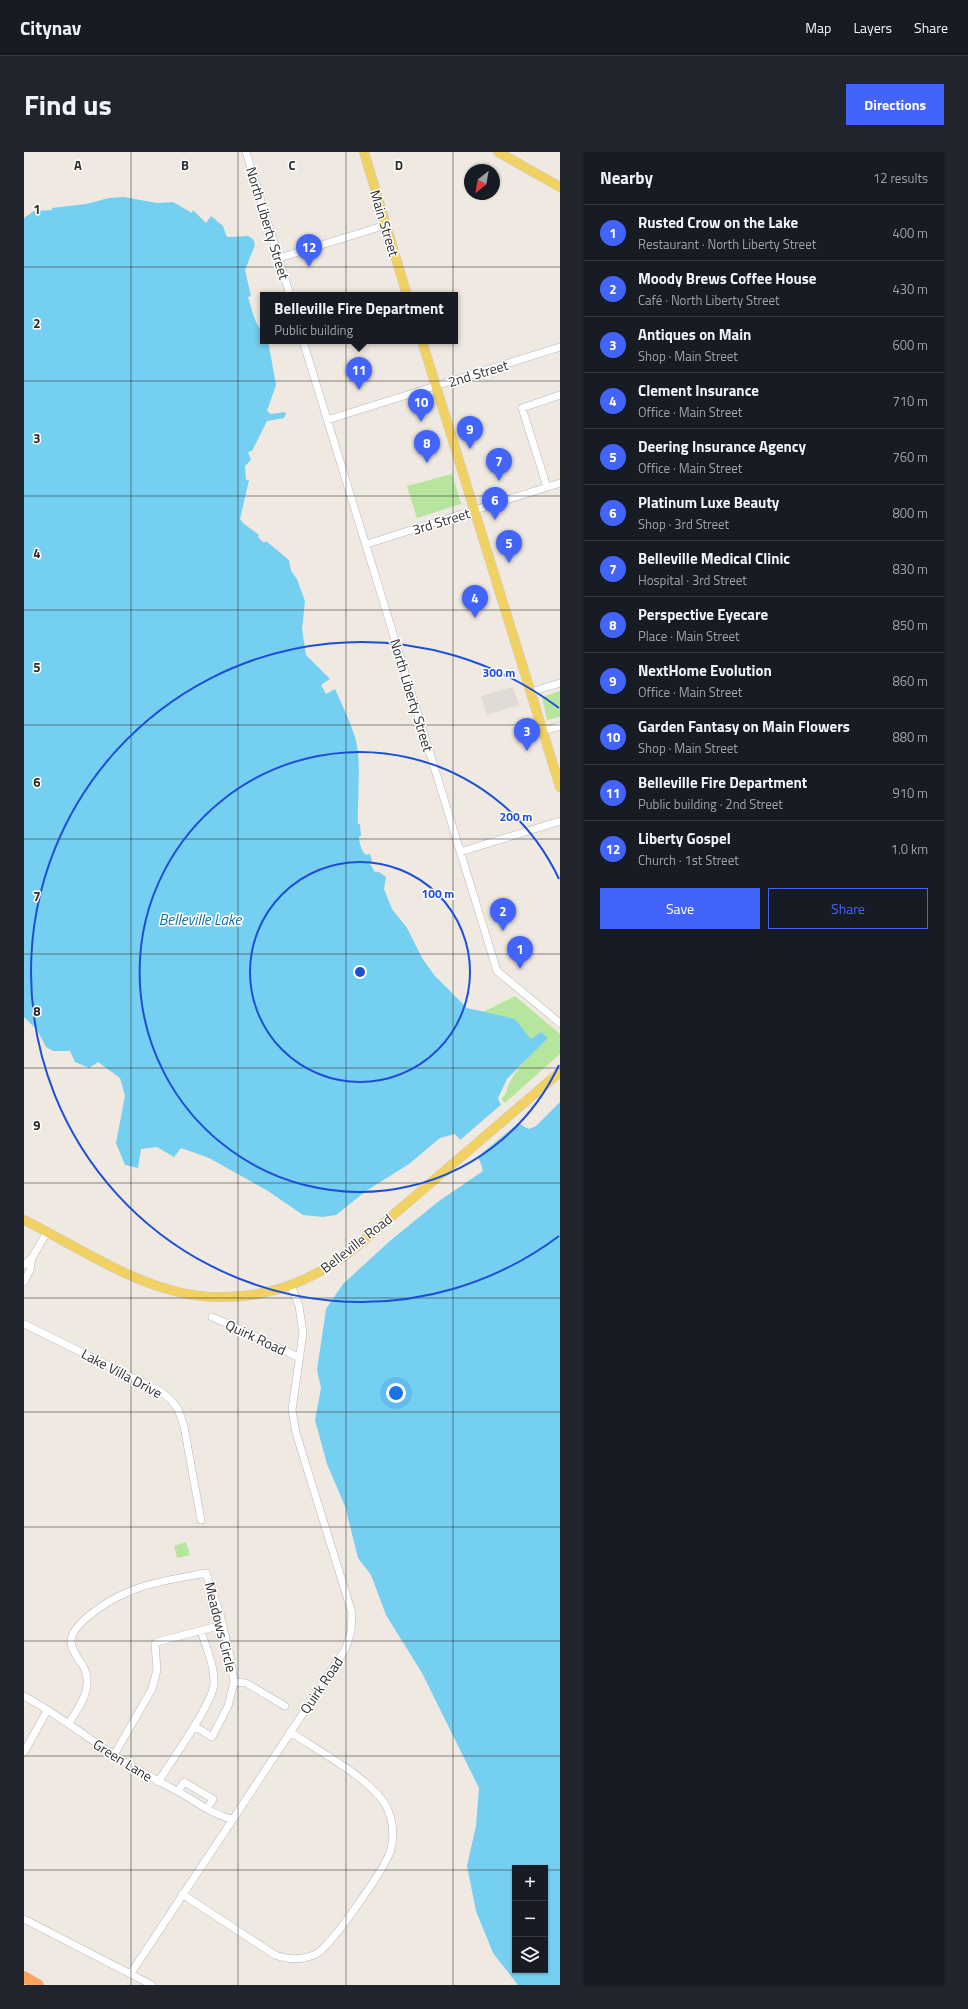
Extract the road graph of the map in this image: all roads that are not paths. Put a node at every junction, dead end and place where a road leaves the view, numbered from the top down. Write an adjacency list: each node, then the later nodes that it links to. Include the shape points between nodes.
1 (246, 152): 6 (street, North Liberty Street)
2 (364, 152): 5 (main road, Main Street)
3 (498, 152): 4 (main road)
4 (560, 187)
5 (386, 225): 6 (street); 8 (main road, Main Street)
6 (279, 258): 7 (street, North Liberty Street)
7 (289, 292)
8 (406, 292)
9 (304, 344): 14 (street, North Liberty Street)
10 (423, 344): 12 (main road)
11 (560, 348): 12 (street, 2nd Street)
12 (436, 386): 14 (street, 2nd Street); 17 (main road)
13 (560, 395): 16 (street, via 522,408)
14 (327, 420): 18 (street, North Liberty Street)
15 (560, 483): 16 (street, 3rd Street)
16 (547, 487): 17 (street, 3rd Street)
17 (474, 511): 18 (street, 3rd Street); 20 (main road)
18 (367, 544): 25 (street, North Liberty Street)
19 (560, 683): 20 (street)
20 (531, 692): 22 (main road)
21 (560, 726): 22 (street)
22 (543, 731): 23 (main road)
23 (560, 787)
24 (560, 821): 25 (street)
25 (460, 852): 26 (street, North Liberty Street, via 497,971)
26 (560, 1023)
27 (560, 1072): 33 (main road, Belleville Road, via 344,1256 320,1272)
28 (24, 1220): 29 (main road, Belleville Road)
29 (47, 1232): 30 (street); 33 (main road, Belleville Road, via 144,1281 180,1292 201,1296 239,1296)
30 (32, 1258): 31 (street); 32 (street)
31 (24, 1265)
32 (24, 1282)
33 (291, 1285): 36 (street, Quirk Road, via 302,1319)
34 (212, 1317): 36 (street, Quirk Road)
35 (24, 1324): 37 (street, Lake Villa Drive, via 160,1391 171,1400 178,1409 184,1426)
36 (300, 1358): 46 (street, Quirk Road, via 292,1410 296,1433 347,1594 353,1622 345,1650)
37 (201, 1520)
38 (222, 1625): 39 (street); 40 (street, Meadows Circle); 44 (street, Meadows Circle, via 206,1572 126,1593 88,1616 71,1640 87,1678 85,1696)
39 (201, 1631): 45 (street, via 212,1666 214,1686); 48 (street, via 155,1644 157,1670 152,1688)
40 (234, 1682): 42 (street, via 246,1683); 45 (street, Meadows Circle, via 228,1706 212,1737)
41 (24, 1696): 43 (street, Green Lane)
42 (285, 1706)
43 (47, 1711): 44 (street, Green Lane); 47 (street)
44 (69, 1723): 48 (street, Green Lane)
45 (194, 1726): 49 (street)
46 (290, 1732): 52 (street, Quirk Road); 53 (street, via 365,1782 378,1794 388,1810 393,1839 388,1858 378,1876 323,1949 307,1957 293,1959 275,1955)
47 (24, 1752)
48 (114, 1755): 49 (street, Green Lane)
49 (158, 1782): 50 (street, Green Lane)
50 (178, 1791): 51 (street, Green Lane); 51 (street, via 184,1782 212,1798)
51 (204, 1807): 52 (street)
52 (231, 1819): 53 (street, Quirk Road)
53 (182, 1894): 55 (street, Quirk Road)
54 (24, 1919): 55 (street)
55 (131, 1973): 58 (street)
56 (24, 1977): 57 (highway)
57 (38, 1985)
58 (152, 1985)

